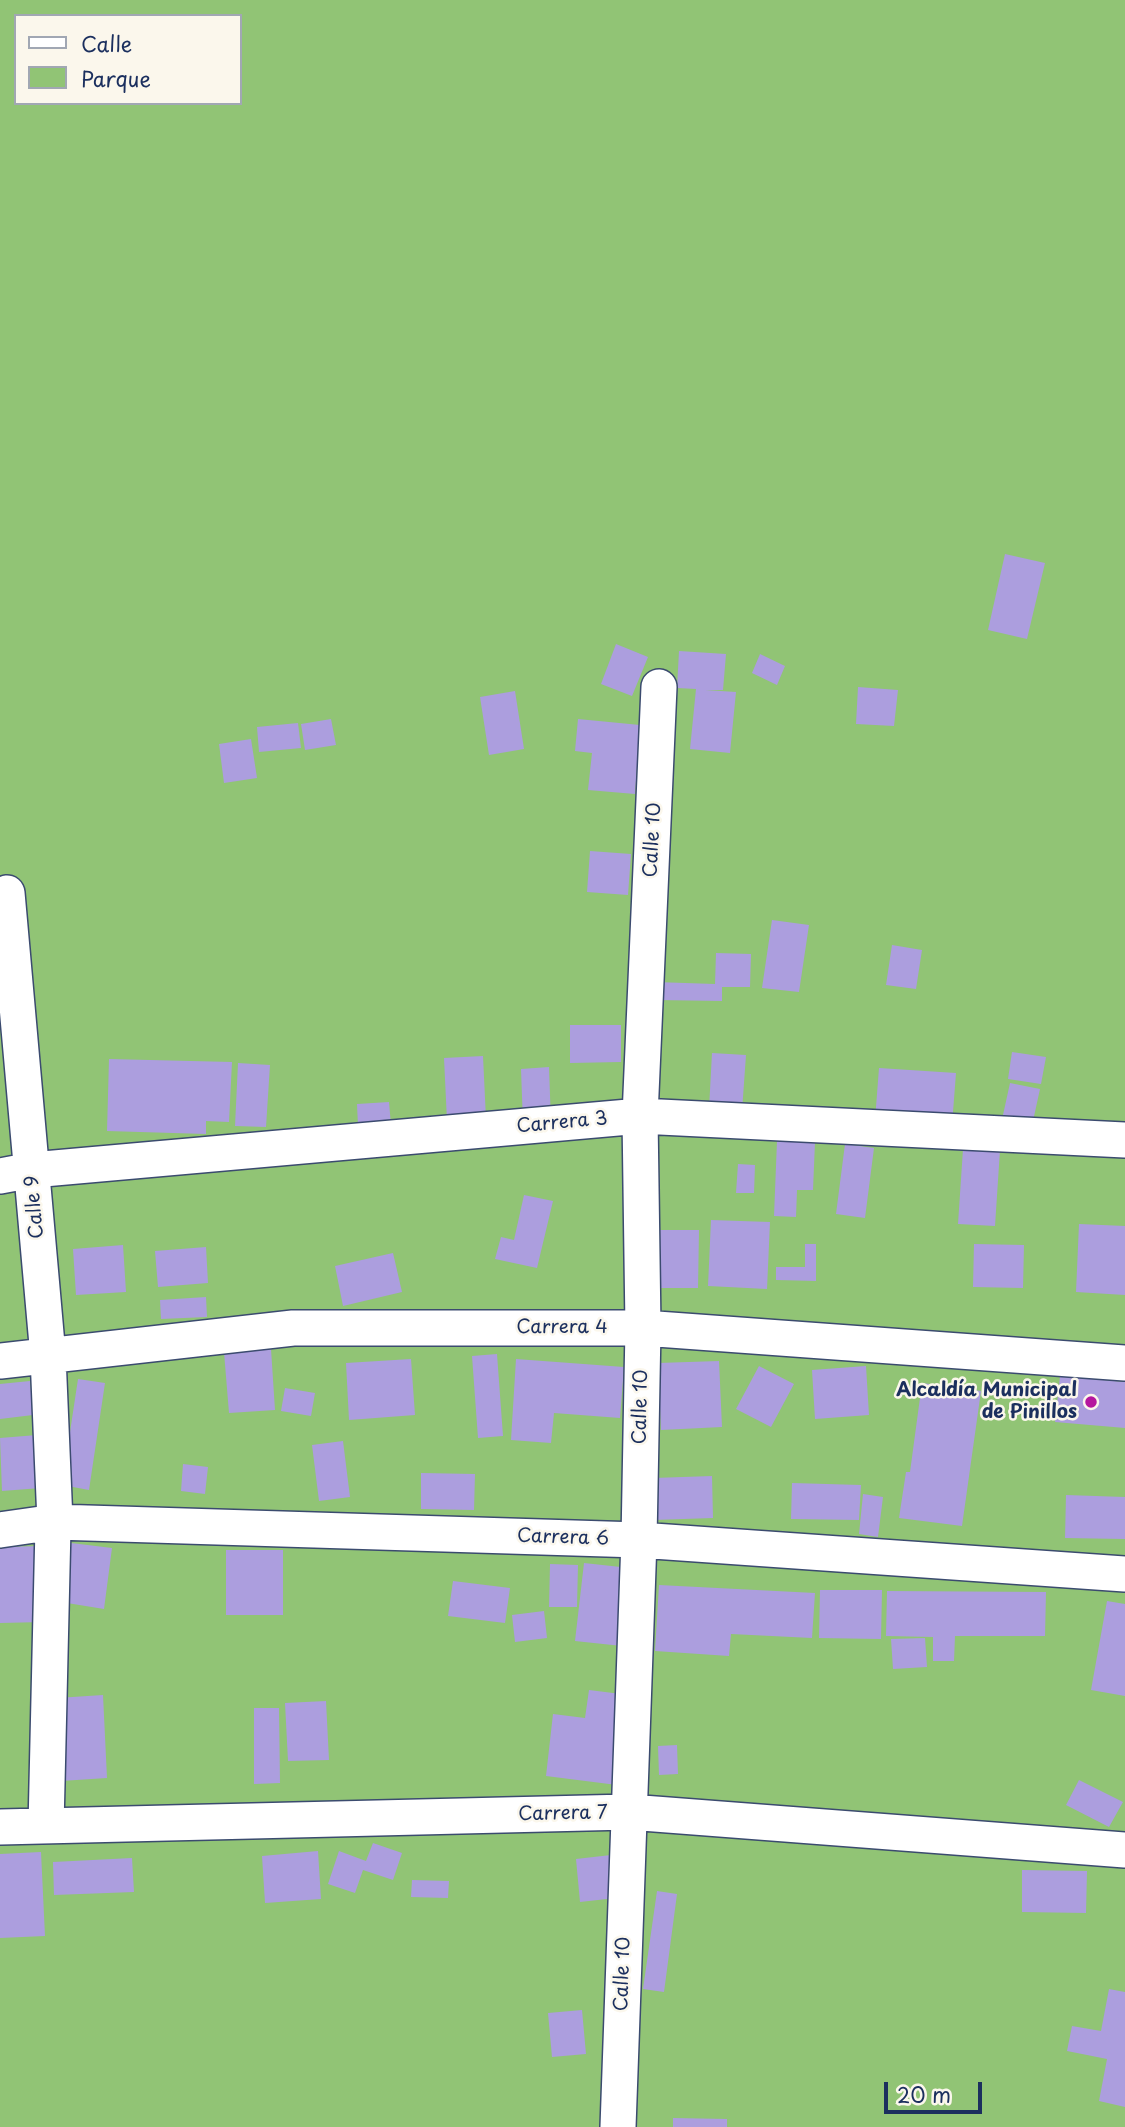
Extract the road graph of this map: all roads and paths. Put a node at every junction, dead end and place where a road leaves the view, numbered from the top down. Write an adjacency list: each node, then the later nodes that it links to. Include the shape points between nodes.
1 (659, 687): 3 (street, Calle 10)
2 (7, 893): 5 (street, Calle 9)
3 (640, 1116): 4 (street, Carrera 3); 5 (street, Carrera 3); 6 (street, Calle 10)
4 (1125, 1140)
5 (16, 1173): 7 (street, Calle 9)
6 (643, 1328): 7 (street, Carrera 4, via 293,1328); 9 (street, Carrera 4); 12 (street, Calle 10)
7 (48, 1356): 8 (street, Carrera 4); 10 (street, Calle 9)
8 (0, 1361)
9 (1125, 1363)
10 (55, 1522): 11 (street, Carrera 6); 12 (street, Carrera 6); 15 (street, Calle 9)
11 (0, 1530)
12 (639, 1540): 13 (street, Carrera 6); 14 (street, Calle 10)
13 (1125, 1574)
14 (629, 1812): 15 (street, Carrera 7); 17 (street, Carrera 7); 18 (street, Calle 10)
15 (46, 1826): 16 (street, Carrera 7)
16 (0, 1827)
17 (1125, 1850)
18 (618, 2127)

